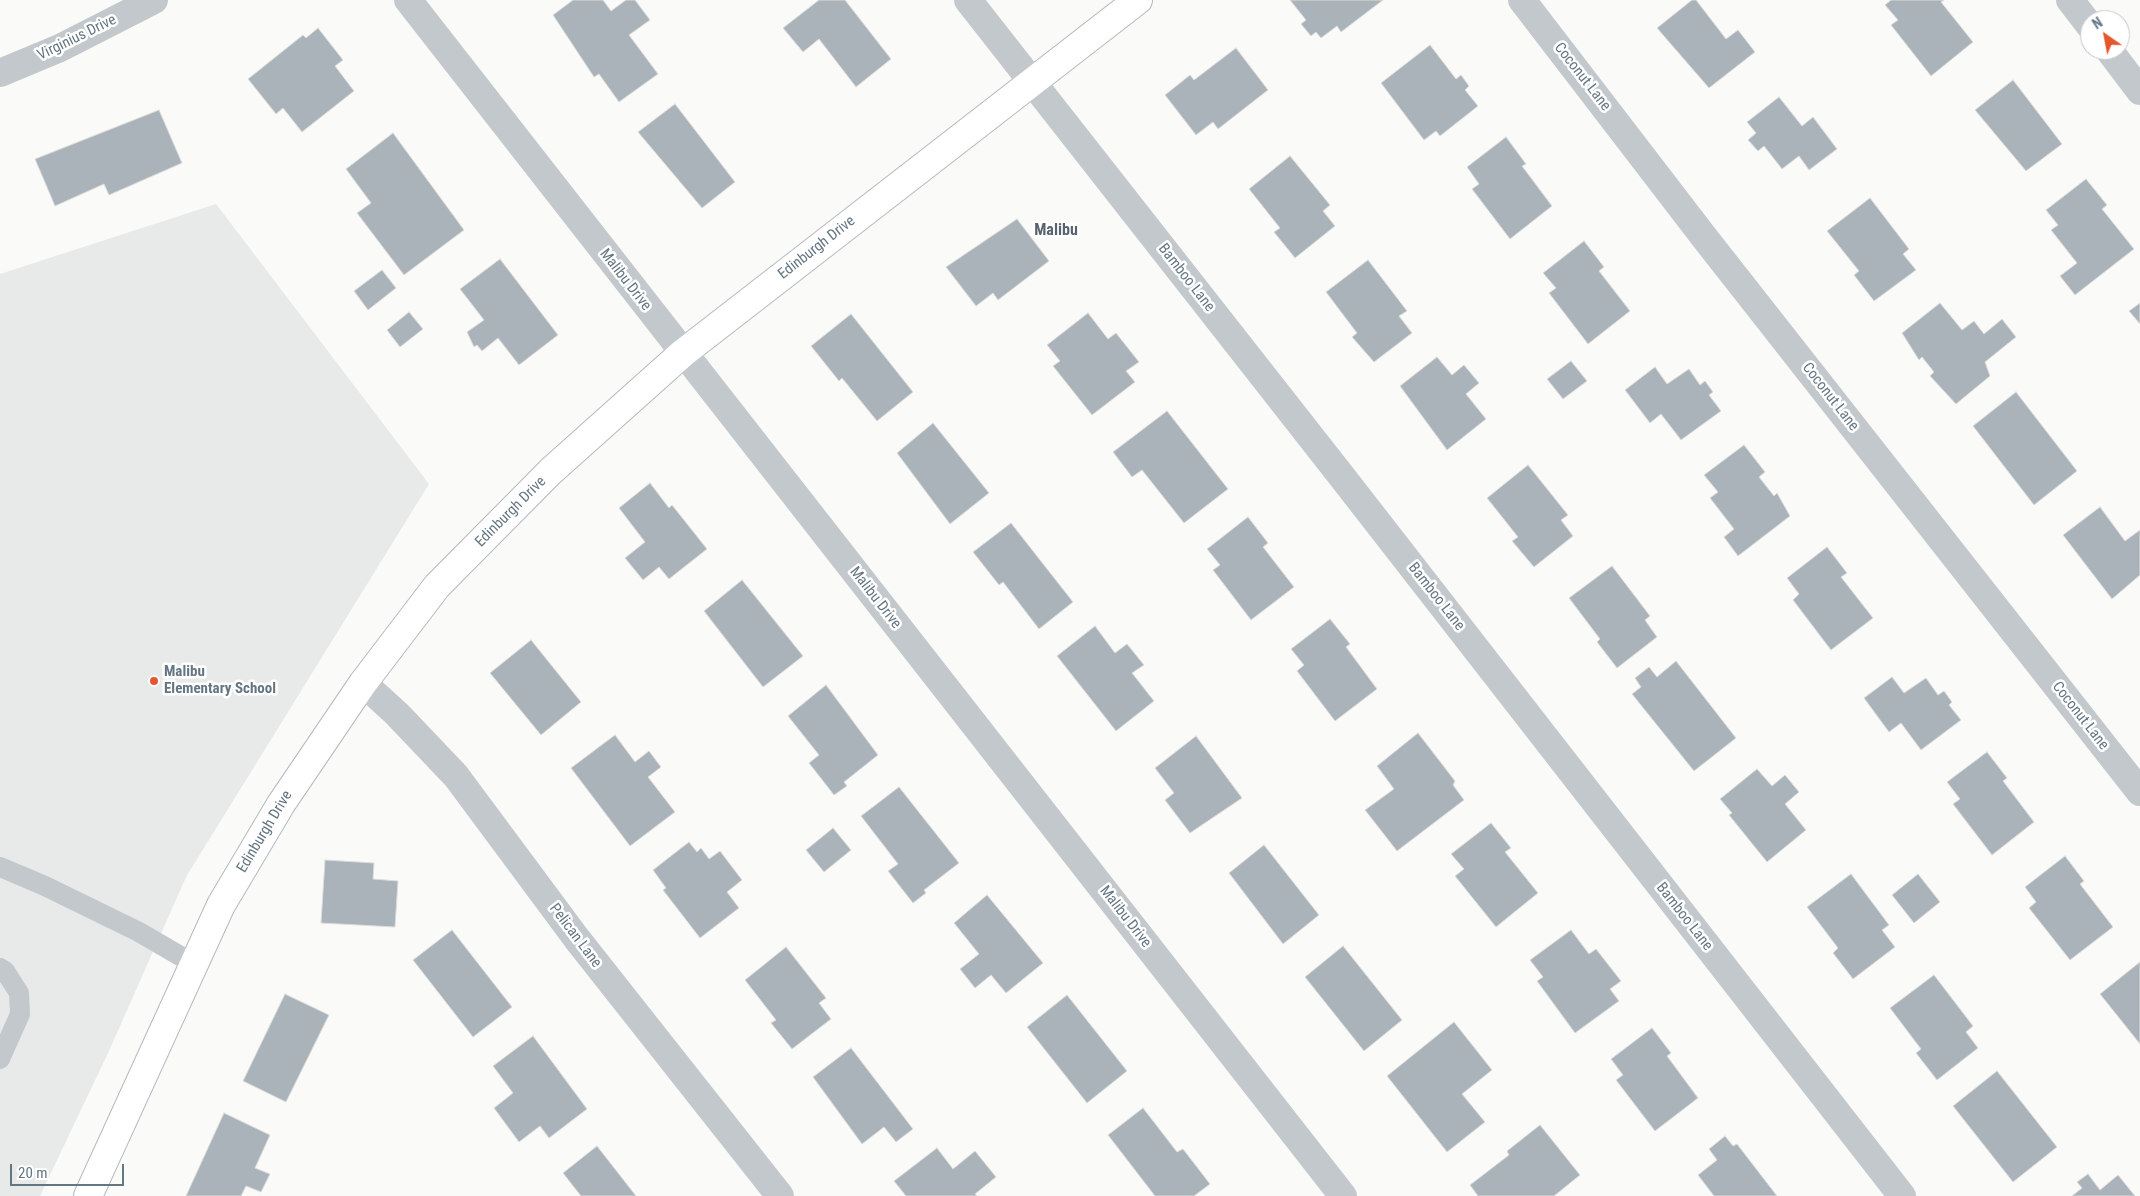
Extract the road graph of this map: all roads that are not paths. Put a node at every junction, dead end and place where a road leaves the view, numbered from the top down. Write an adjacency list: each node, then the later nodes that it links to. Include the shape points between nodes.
1 (154, 0): 9 (street, Virginius Drive, via 60,48)
2 (408, 0): 12 (street, Malibu Drive)
3 (968, 0): 10 (street, Bamboo Lane)
4 (1138, 0): 10 (street, Edinburgh Drive)
5 (1522, 0): 14 (street, Coconut Lane)
6 (2070, 0): 7 (street)
7 (2080, 13)
8 (2116, 60): 11 (street)
9 (0, 73)
10 (1032, 83): 12 (street, Edinburgh Drive); 22 (street, Bamboo Lane)
11 (2140, 90)
12 (684, 353): 13 (street, Edinburgh Drive, via 551,471 437,586); 21 (street, Malibu Drive)
13 (363, 682): 16 (street, Edinburgh Drive, via 281,804 221,905); 20 (street, Pelican Lane, via 456,776 577,939)
14 (2140, 792)
15 (0, 867): 16 (lane, via 139,932)
16 (194, 964): 19 (street, Edinburgh Drive)
17 (0, 968): 18 (lane, via 18,993 20,1014)
18 (0, 1059)
19 (88, 1196)
20 (780, 1196)
21 (1343, 1196)
22 (1902, 1196)

